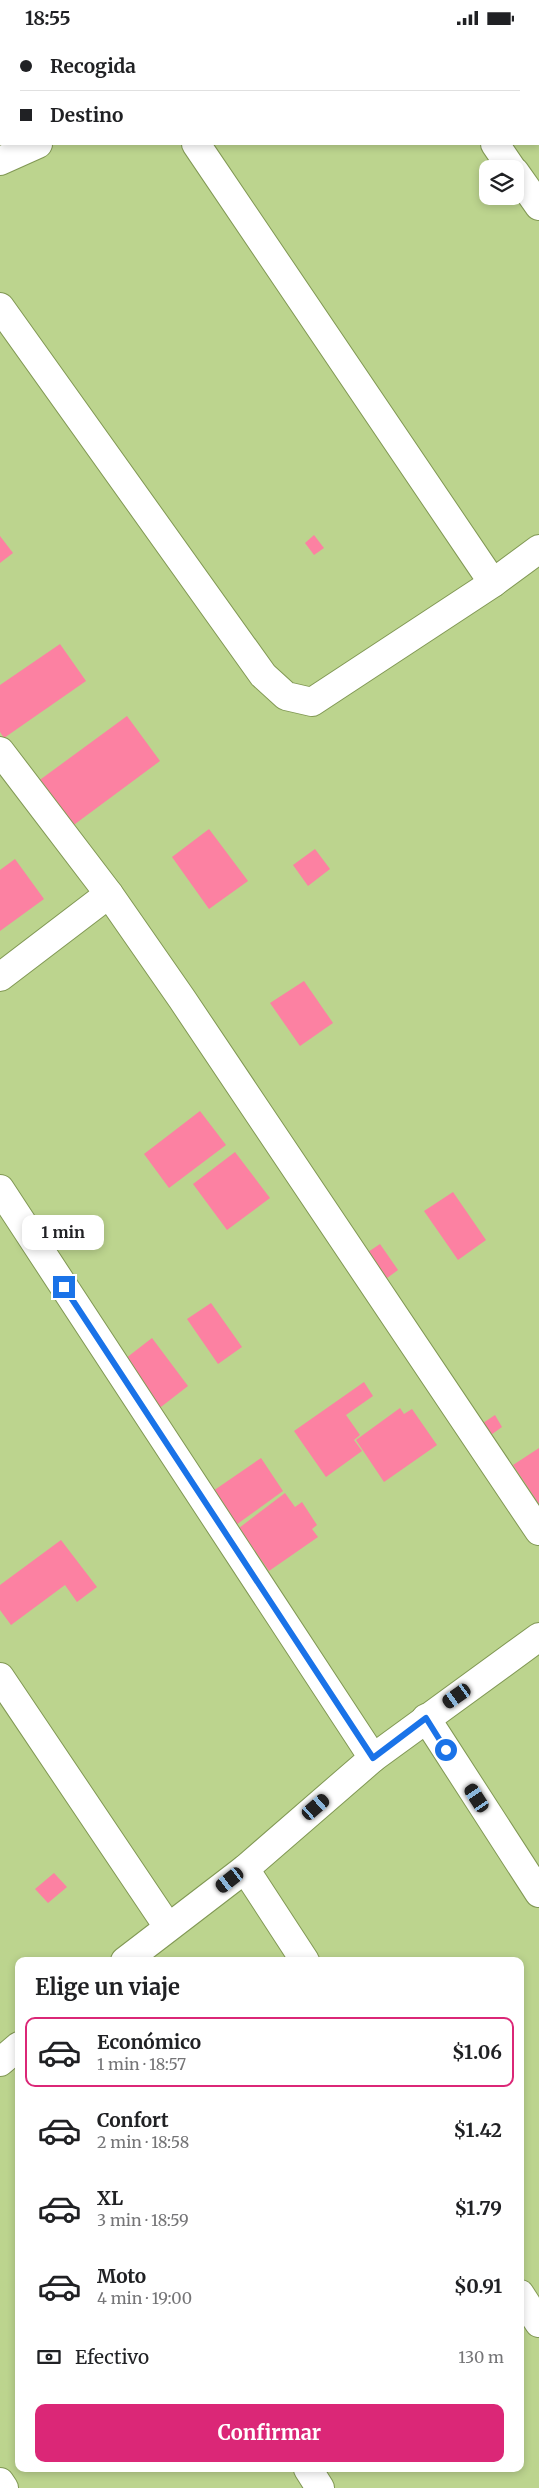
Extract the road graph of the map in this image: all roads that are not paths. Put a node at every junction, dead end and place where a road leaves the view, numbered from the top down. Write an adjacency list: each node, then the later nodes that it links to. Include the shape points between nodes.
1 (36, 145): 5 (street)
2 (197, 145): 10 (street)
3 (496, 145): 4 (street)
4 (506, 160)
5 (0, 161)
6 (524, 185): 7 (street)
7 (539, 206)
8 (0, 307): 10 (street, via 263,675 286,696 312,702)
9 (539, 549): 10 (street)
10 (493, 583)
11 (0, 751): 12 (street)
12 (109, 894): 13 (street); 15 (street)
13 (0, 977)
14 (0, 1189): 19 (street)
15 (539, 1531)
16 (539, 1637): 18 (street)
17 (0, 1677): 22 (street)
18 (426, 1718): 19 (street); 21 (street)
19 (373, 1758): 20 (street)
20 (245, 1869): 22 (street); 24 (street)
21 (539, 1893)
22 (168, 1927): 23 (street)
23 (131, 1957)
24 (302, 1957)
25 (15, 2049): 26 (street)
26 (0, 2062)
27 (524, 2300): 28 (street)
28 (539, 2323)
29 (310, 2472): 32 (street)
30 (0, 2482): 31 (street)
31 (4, 2488)
32 (320, 2488)

